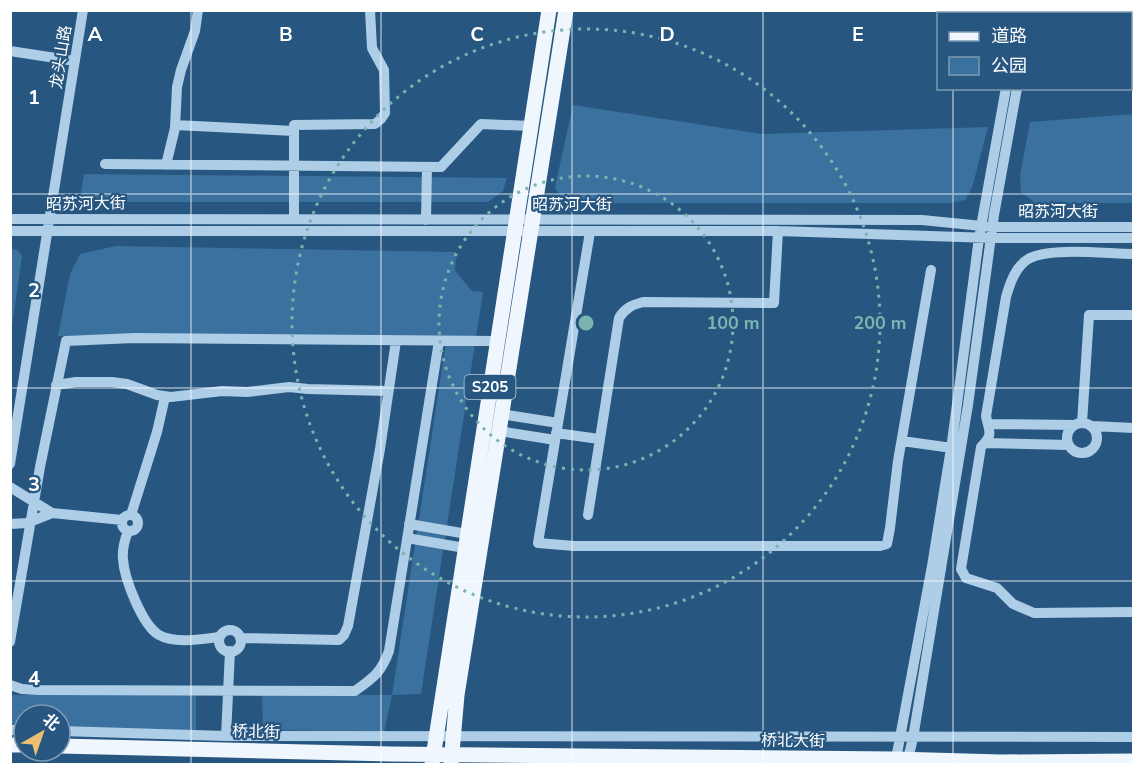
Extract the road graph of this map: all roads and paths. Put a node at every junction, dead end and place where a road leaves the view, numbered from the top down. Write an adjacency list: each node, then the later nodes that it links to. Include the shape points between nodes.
1 (84, 10): 7 (street, 龙头山路)
2 (198, 10): 10 (street, via 177,87)
3 (370, 10): 12 (street, via 372,48 384,70 385,113 381,120 375,124 294,125)
4 (549, 10): 11 (main road, S205)
5 (566, 10): 22 (main road, S205)
6 (10, 51): 7 (street)
7 (75, 61): 19 (street, 龙头山路)
8 (1006, 90): 21 (street)
9 (1017, 90): 28 (street)
10 (175, 125): 12 (street); 14 (street)
11 (531, 126): 16 (street, via 481,124 441,167); 22 (main road, S205)
12 (294, 131): 15 (street)
13 (105, 164): 14 (street)
14 (166, 165): 15 (street)
15 (294, 166): 16 (street); 18 (street)
16 (427, 167): 20 (street)
17 (10, 219): 19 (street, 昭苏河大街)
18 (294, 219): 19 (street, 昭苏河大街); 20 (street, 昭苏河大街)
19 (51, 220): 26 (street, 龙头山路)
20 (426, 220): 22 (street, 昭苏河大街)
21 (981, 225): 22 (street, 昭苏河大街, via 922,220); 28 (street, 昭苏河大街); 29 (street)
22 (523, 226): 26 (street, 昭苏河大街); 27 (street, 昭苏河大街); 36 (main road, S205); 41 (main road, S205)
23 (1134, 227): 28 (street, 昭苏河大街)
24 (10, 231): 26 (street, 昭苏河大街)
25 (778, 231): 27 (street, 昭苏河大街); 29 (street, 昭苏河大街); 47 (street, via 774,303 643,302 622,312)
26 (49, 232): 52 (street, 龙头山路)
27 (590, 232): 46 (street)
28 (992, 233): 29 (street, 昭苏河大街); 30 (street, 昭苏河大街); 40 (street)
29 (979, 238): 40 (street)
30 (1134, 238)
31 (1134, 254): 42 (street, via 1048,253 1029,259 1016,272 1006,297)
32 (931, 270): 48 (street)
33 (1134, 315): 43 (street, via 1089,315)
34 (396, 340): 35 (street); 37 (street, via 66,341); 38 (street)
35 (439, 341): 36 (street); 60 (street)
36 (497, 342): 62 (main road, S205)
37 (56, 385): 39 (street, via 112,382); 54 (street)
38 (388, 391): 39 (street, via 289,387); 65 (street, via 344,635 339,640)
39 (165, 397): 57 (street)
40 (962, 412): 42 (street); 49 (street)
41 (501, 414): 45 (main road, S205); 46 (street)
42 (987, 420): 43 (street); 50 (street, via 990,435)
43 (1083, 425): 44 (street); 51 (street, via 1067,436); 51 (street, via 1097,434 1094,448 1081,453)
44 (1134, 428)
45 (499, 431): 46 (street); 73 (main road, S205)
46 (556, 432): 47 (street); 48 (street, via 538,543 593,546 880,546 886,543 890,528)
47 (599, 439): 56 (street)
48 (902, 441): 49 (street)
49 (955, 445): 50 (street); 75 (street); 76 (street)
50 (983, 445): 51 (street); 63 (street, via 962,569 966,578 997,588 1013,604 1034,613)
51 (1069, 445)
52 (10, 465)
53 (10, 487): 54 (street)
54 (34, 500): 55 (street); 58 (street)
55 (52, 513): 57 (street); 58 (street)
56 (588, 515)
57 (127, 517): 64 (street, via 138,519 139,524 128,531 123,557 126,574 152,629 170,639)
58 (31, 521): 59 (street); 66 (street)
59 (10, 524)
60 (409, 525): 61 (street); 62 (street)
61 (407, 538): 62 (street); 69 (street, via 389,651 375,676 355,692)
62 (466, 541): 72 (main road, S205)
63 (1134, 612)
64 (220, 637): 65 (street, via 229,630); 67 (street, via 220,646)
65 (240, 638): 67 (street, via 239,646)
66 (10, 642)
67 (230, 651): 69 (street)
68 (10, 685): 69 (street, via 38,690)
69 (228, 691): 71 (street)
70 (72, 731): 71 (street)
71 (226, 736): 72 (street)
72 (435, 736): 73 (street); 78 (main road, S205)
73 (453, 736): 75 (street); 79 (main road, S205)
74 (1134, 737): 76 (street)
75 (900, 738): 76 (street); 81 (street)
76 (914, 738): 81 (street)
77 (72, 746): 78 (main road, 桥北街)
78 (433, 759): 79 (main road, 桥北街)
79 (451, 759): 81 (main road, 桥北大街)
80 (1134, 761): 81 (main road, 桥北大街)
81 (902, 762)

